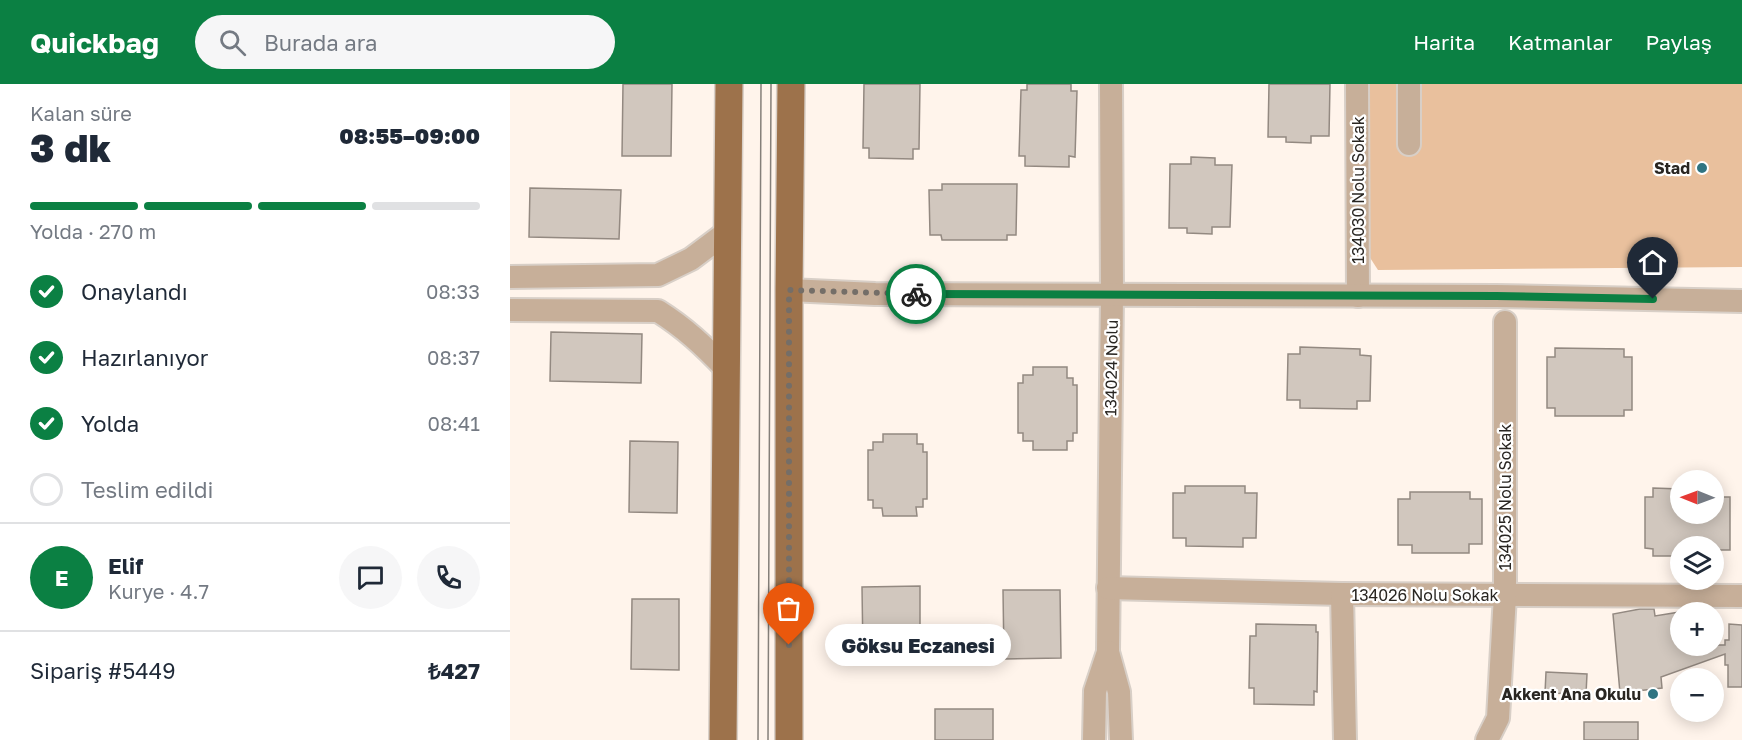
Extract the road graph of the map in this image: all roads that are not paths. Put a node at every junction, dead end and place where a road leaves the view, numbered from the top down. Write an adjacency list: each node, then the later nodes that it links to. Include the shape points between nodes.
1 (729, 84): 7 (main road)
2 (791, 84): 9 (main road)
3 (1111, 84): 10 (street, 134024 Nolu)
4 (1357, 84): 11 (street, 134030 Nolu Sokak)
5 (1409, 84): 6 (street)
6 (1409, 144)
7 (727, 232): 8 (street, via 691,259 658,275); 15 (main road)
8 (510, 277)
9 (789, 290): 10 (street); 22 (main road)
10 (1112, 295): 11 (street); 16 (street, 134024 Nolu)
11 (1358, 296): 12 (street)
12 (1742, 301)
13 (510, 310): 15 (street, via 658,311 699,340)
14 (1505, 322): 18 (street, 134025 Nolu Sokak)
15 (726, 369): 21 (main road)
16 (1108, 588): 17 (street, 134026 Nolu Sokak); 20 (street, 134024 Nolu)
17 (1342, 594): 18 (street, 134026 Nolu Sokak); 25 (street)
18 (1505, 595): 19 (street, 134026 Nolu Sokak); 26 (street, 134025 Nolu Sokak, via 1498,718)
19 (1742, 596)
20 (1107, 652): 23 (street, 134024 Nolu, via 1095,691); 24 (street, 134024 Nolu, via 1119,692)
21 (723, 740)
22 (789, 740)
23 (1094, 740)
24 (1120, 740)
25 (1345, 740)
26 (1487, 740)

